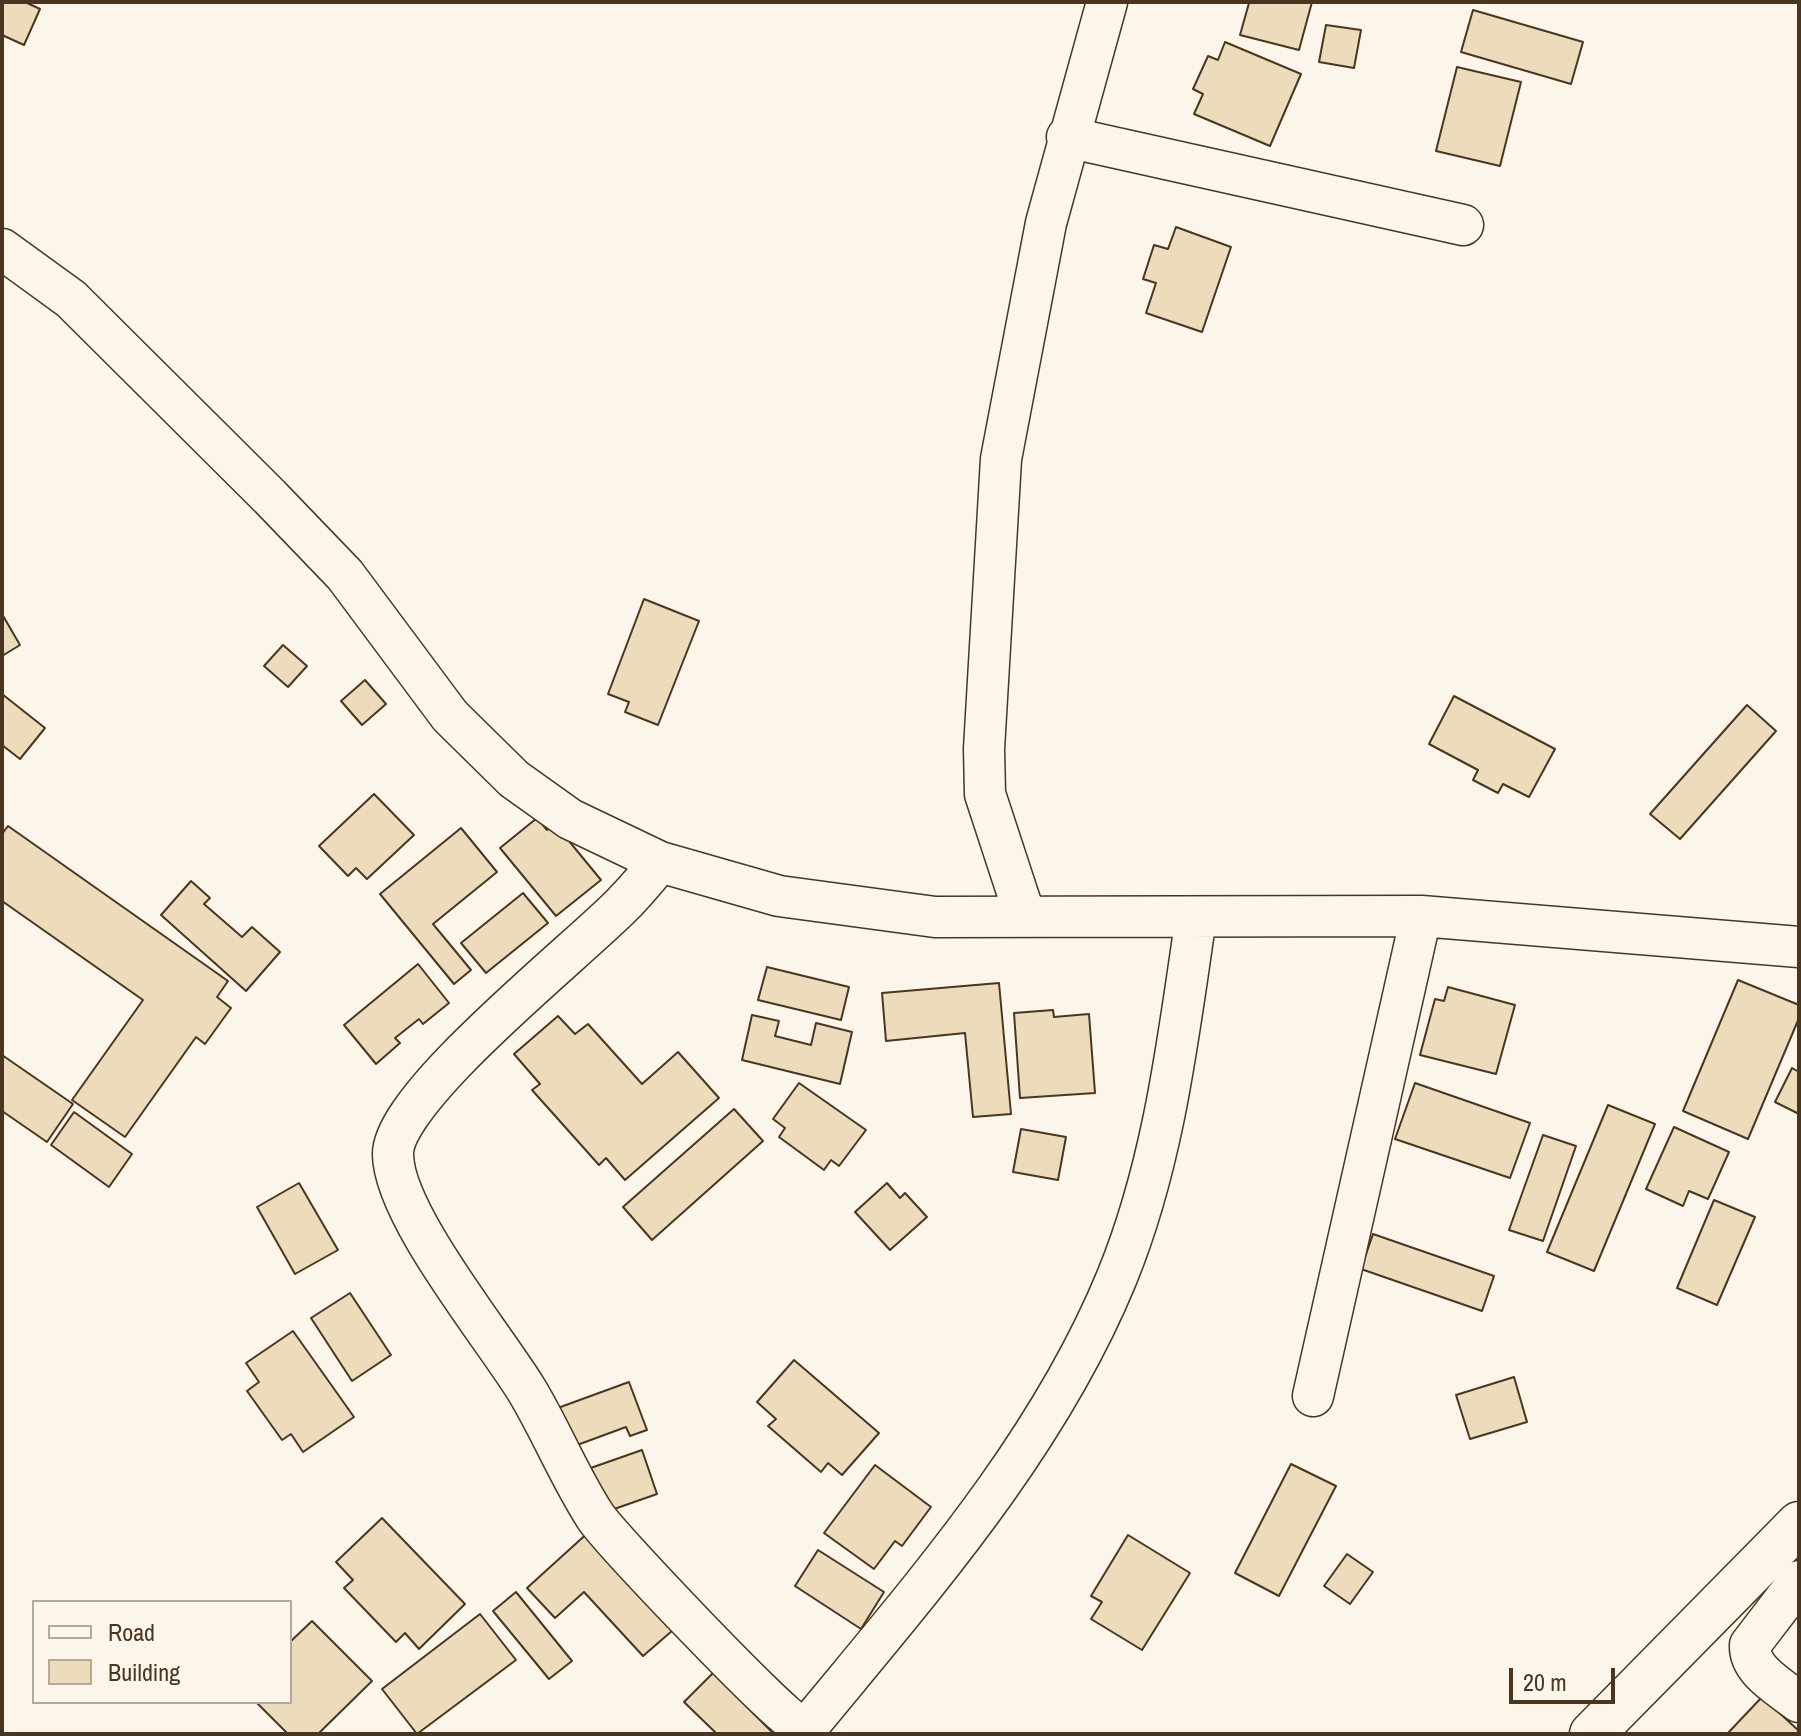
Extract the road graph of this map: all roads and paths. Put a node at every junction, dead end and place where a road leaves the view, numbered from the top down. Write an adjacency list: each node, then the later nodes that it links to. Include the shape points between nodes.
1 (1107, 2): 2 (street)
2 (1067, 137): 3 (street); 6 (street, via 1001,459 984,733 985,794)
3 (1463, 225)
4 (2, 249): 5 (street, via 71,299 270,497 345,575 450,716 514,779 570,819)
5 (660, 862): 6 (street, via 779,896 935,917); 8 (street, via 624,904 433,1083 400,1130 392,1152 397,1177 431,1251 526,1390 596,1518 795,1724 814,1719 925,1585 1078,1364 1118,1274 1167,1117)
6 (1025, 916): 8 (street)
7 (1421, 916): 8 (street); 9 (street); 10 (street)
8 (1196, 917)
9 (1799, 947)
10 (1313, 1396)
11 (1799, 1524): 14 (main road)
12 (1799, 1581): 13 (street, via 1750,1645 1755,1666)
13 (1799, 1702)
14 (1592, 1734)

